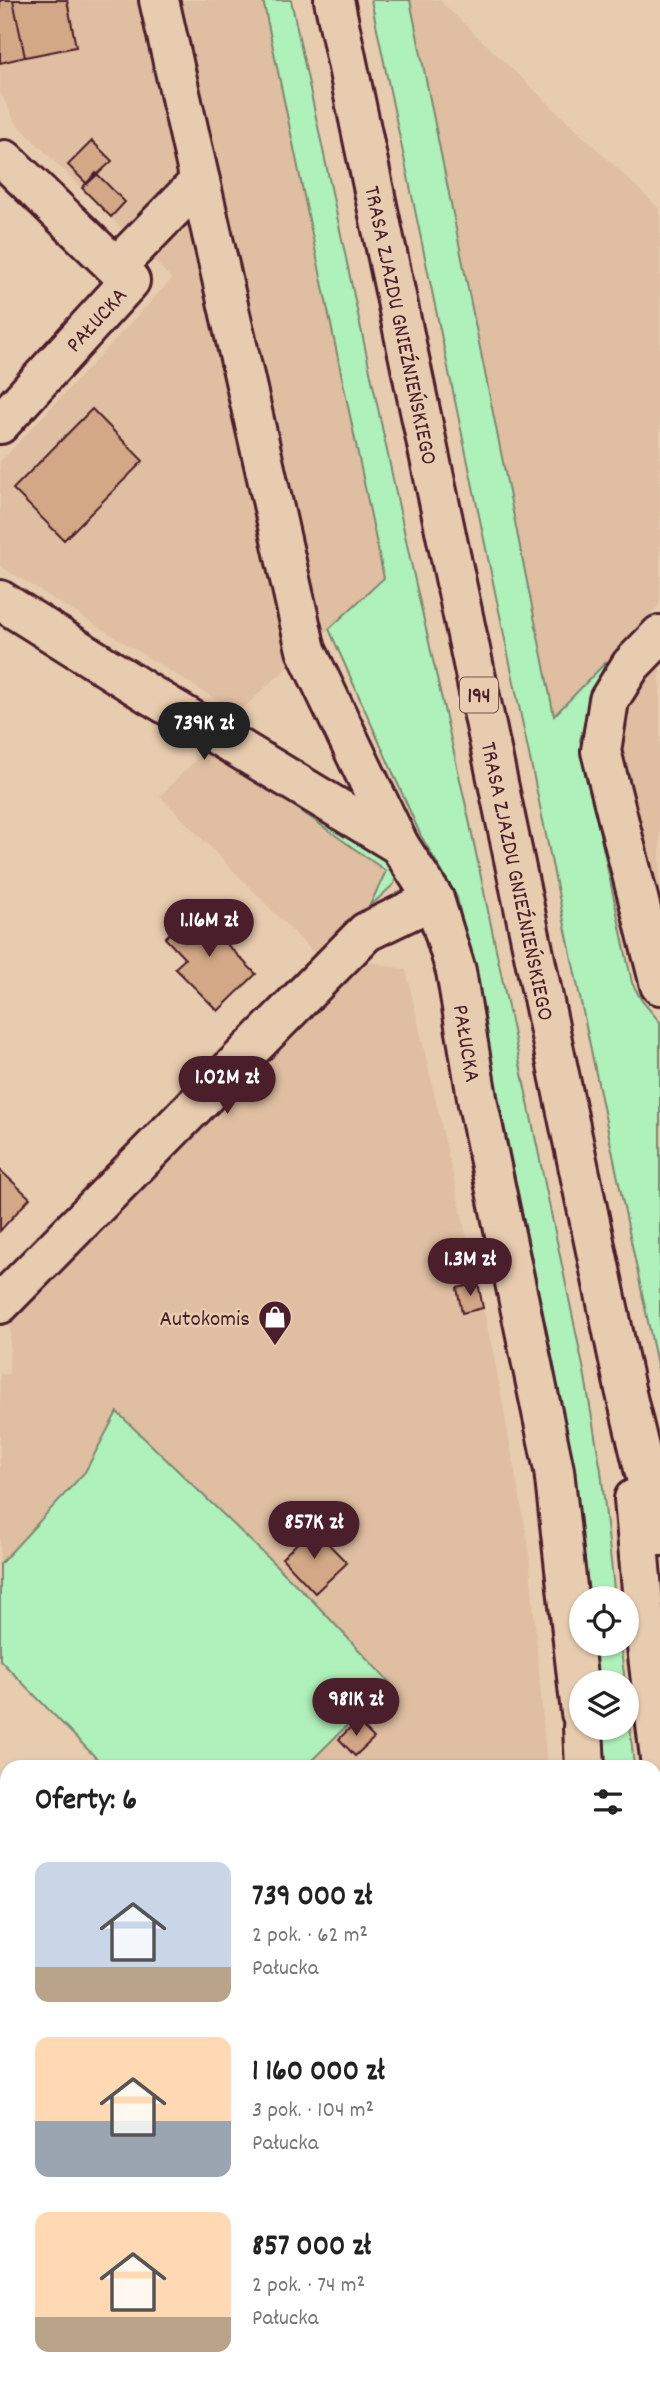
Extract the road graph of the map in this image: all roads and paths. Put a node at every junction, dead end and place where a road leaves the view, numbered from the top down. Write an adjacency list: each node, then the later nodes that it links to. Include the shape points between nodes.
1 (159, 0): 4 (street)
2 (334, 0): 13 (street, TRASA ZJAZDU GNIEŹNIEŃSKIEGO / 194)
3 (5, 160): 5 (street, PAŁUCKA)
4 (200, 181): 5 (street); 9 (street, via 306,650)
5 (116, 267): 6 (street, PAŁUCKA, via 130,281)
6 (0, 424)
7 (0, 600): 9 (street, PAŁUCKA)
8 (660, 635): 11 (street, via 631,665 609,700 601,751)
9 (399, 845): 10 (street, PAŁUCKA)
10 (434, 899): 12 (street, via 366,932); 15 (street, PAŁUCKA, via 456,971 478,1104 554,1469)
11 (660, 985)
12 (0, 1304)
13 (625, 1389): 14 (street, TRASA ZJAZDU GNIEŹNIEŃSKIEGO / 194); 17 (street, TRASA ZJAZDU GNIEŹNIEŃSKIEGO / 194)
14 (660, 1536)
15 (576, 1670)
16 (584, 1740): 18 (street)
17 (660, 1758)
18 (585, 1760)

